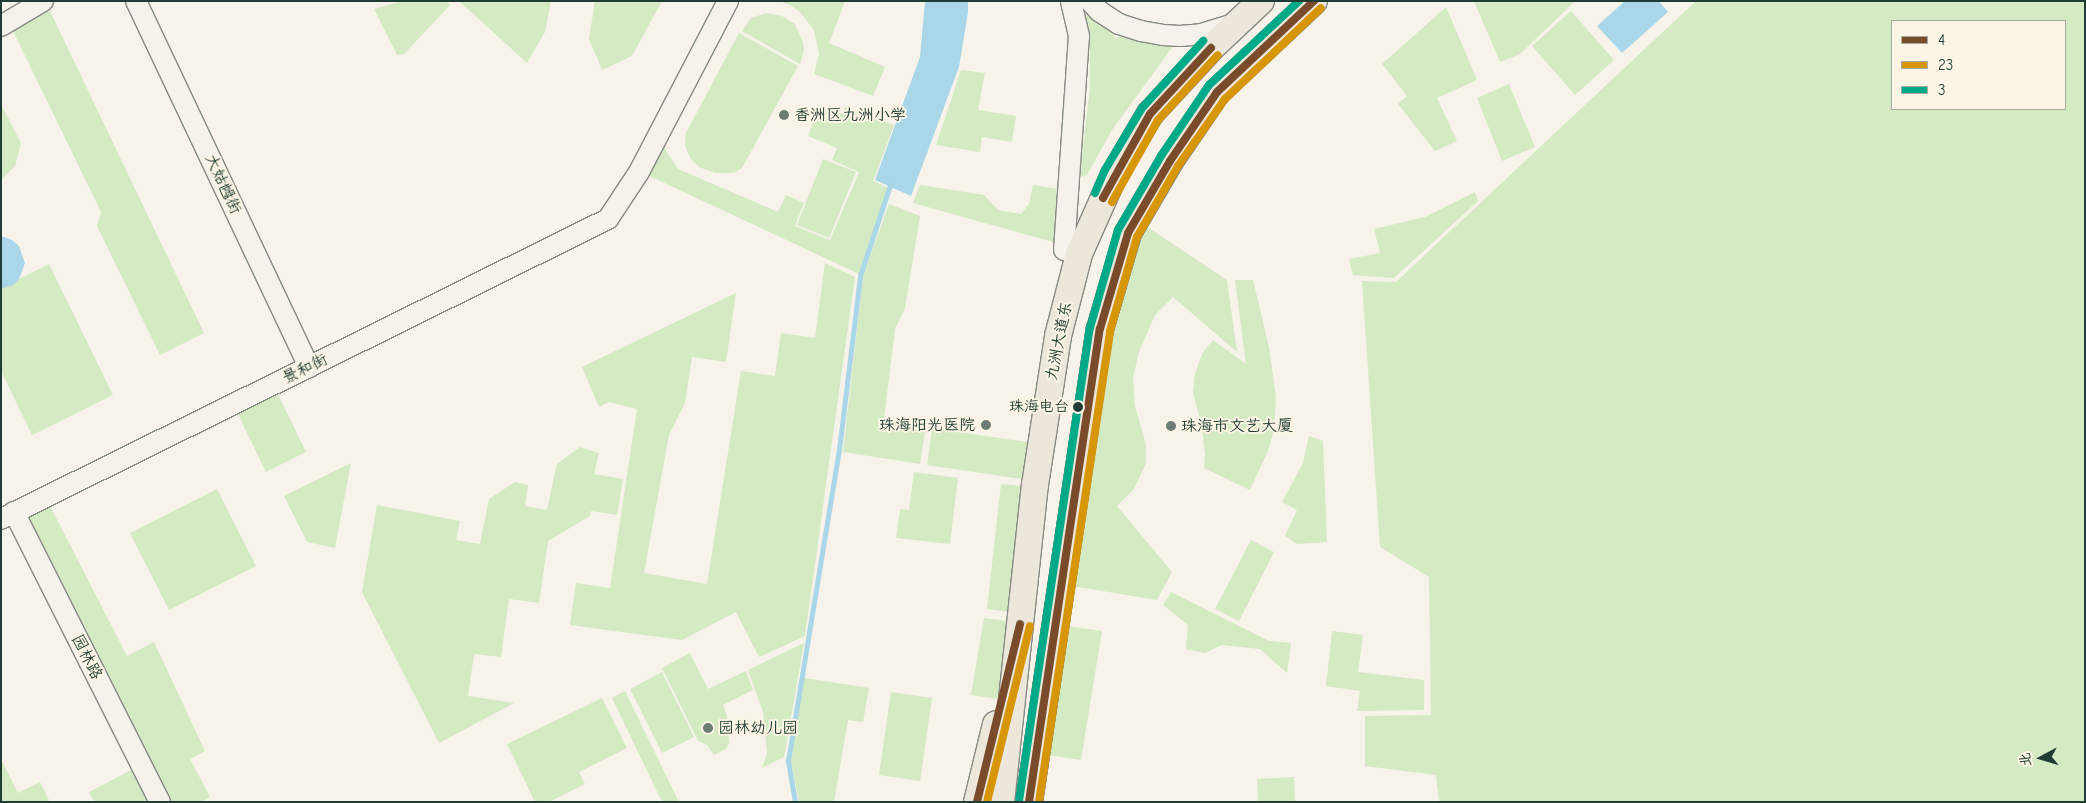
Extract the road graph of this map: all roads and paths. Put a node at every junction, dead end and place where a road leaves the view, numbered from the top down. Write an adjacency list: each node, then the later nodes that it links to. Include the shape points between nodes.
1 (43, 1): 9 (street)
2 (136, 1): 11 (street, 大姑乸街)
3 (728, 1): 11 (street, 景和街, via 638,172 608,219)
4 (1071, 1): 10 (street, via 1079,36)
5 (1090, 1): 8 (street, via 1119,24 1163,35 1201,34)
6 (1261, 1): 8 (main road, 九洲大道东)
7 (1314, 1): 17 (main road, via 1217,92 1170,161 1128,233 1100,329)
8 (1236, 23): 13 (main road, 九洲大道东, via 1150,114 1114,175 1079,254 1058,336 1035,485)
9 (1, 26)
10 (1064, 250)
11 (309, 367): 12 (street, 景和街)
12 (8, 515): 14 (street, 园林路)
13 (1022, 618): 15 (main road); 16 (main road, 九洲大道东)
14 (160, 802)
15 (976, 802)
16 (1001, 802)
17 (1029, 802)

